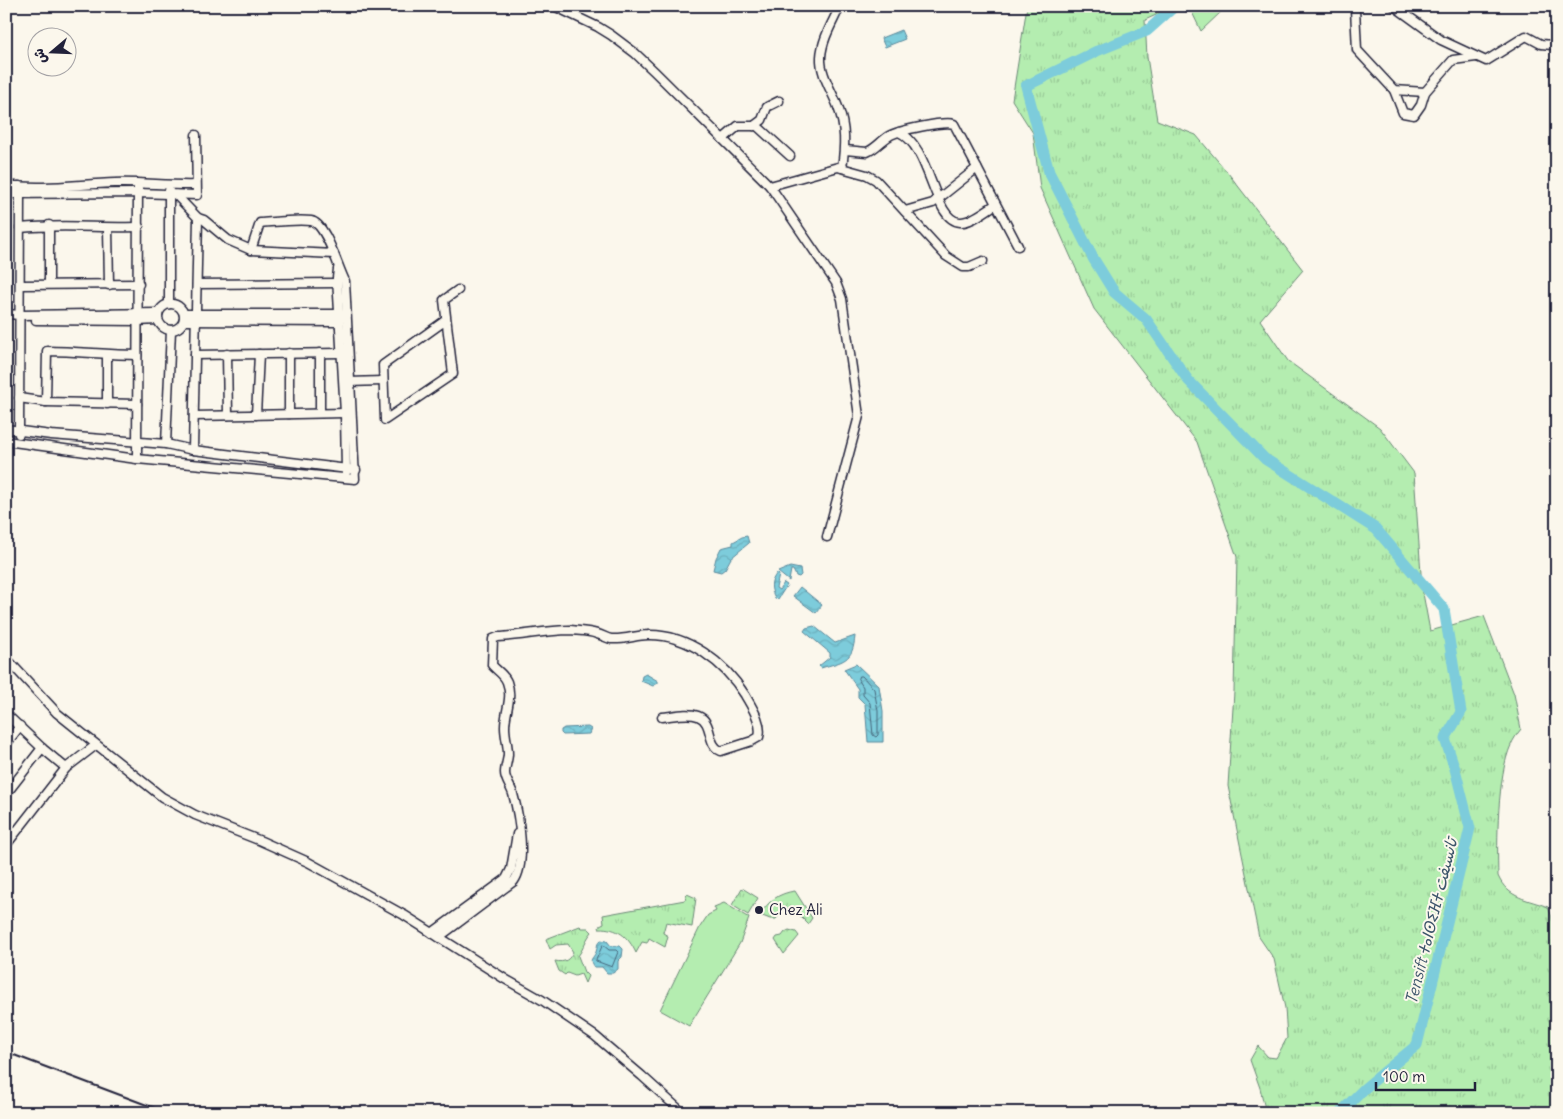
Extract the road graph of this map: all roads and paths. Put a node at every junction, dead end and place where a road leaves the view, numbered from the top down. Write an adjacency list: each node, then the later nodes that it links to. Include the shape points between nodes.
1 (554, 6): 13 (street, via 621,41)
2 (840, 6): 14 (street, via 826,38 821,64 841,116)
3 (1356, 6): 7 (street, via 1357,50)
4 (1394, 6): 6 (street, via 1440,40)
5 (1557, 41): 6 (street, via 1552,45 1541,44 1526,36 1486,61)
6 (1476, 57): 8 (street, via 1453,60)
7 (1394, 90): 8 (street); 8 (street, via 1403,113 1414,115)
8 (1425, 92)
9 (779, 102): 10 (street, via 767,107 762,120)
10 (754, 126): 13 (street, via 738,126); 15 (street)
11 (899, 132): 14 (street, via 869,152); 17 (street, via 954,124); 26 (street, via 918,149)
12 (196, 135): 19 (street)
13 (723, 139): 21 (street)
14 (845, 150): 16 (street)
15 (790, 156)
16 (842, 168): 21 (street); 28 (street, via 872,177)
17 (977, 168): 26 (street); 27 (street)
18 (6, 185): 23 (street)
19 (196, 185): 20 (street); 25 (street, via 197,195)
20 (169, 186): 22 (street); 25 (street)
21 (770, 186): 103 (street, via 832,275 842,298 859,416)
22 (138, 188): 23 (street, via 117,183); 25 (street); 31 (street)
23 (20, 190): 24 (street); 32 (street)
24 (6, 194)
25 (173, 195): 29 (street); 46 (street)
26 (938, 200): 27 (street, via 959,222); 28 (street)
27 (995, 205): 34 (street)
28 (905, 211): 37 (street, via 941,252 959,265 969,267)
29 (198, 218): 35 (street, via 228,240); 42 (street)
30 (49, 225): 32 (street); 33 (street); 40 (street)
31 (139, 227): 33 (street); 41 (street)
32 (20, 228): 43 (street)
33 (108, 228): 44 (street)
34 (1018, 246)
35 (251, 250): 36 (street); 36 (street, via 260,223 313,221 322,228)
36 (334, 254): 38 (street)
37 (982, 262)
38 (338, 269): 39 (street); 66 (street, via 345,281)
39 (337, 283): 42 (street); 53 (street)
40 (49, 284): 43 (street); 44 (street)
41 (139, 284): 44 (street); 50 (street)
42 (197, 284): 52 (street)
43 (20, 285): 49 (street)
44 (109, 285)
45 (458, 290): 55 (street, via 444,300)
46 (169, 304): 48 (street, via 162,307); 51 (street, via 180,307)
47 (6, 314): 49 (street)
48 (158, 316): 50 (street); 56 (street, via 163,328)
49 (20, 318): 50 (street); 54 (street); 67 (street)
50 (138, 318): 63 (street)
51 (184, 318): 52 (street); 56 (street, via 181,326)
52 (196, 318): 53 (street); 64 (street)
53 (339, 318): 59 (street)
54 (6, 320)
55 (446, 320): 65 (street, via 383,365); 65 (street, via 453,374 385,420)
56 (172, 330): 85 (street)
57 (289, 353): 58 (street); 61 (street); 73 (street)
58 (320, 353): 59 (street); 71 (street)
59 (341, 353): 66 (street)
60 (227, 354): 61 (street); 64 (street); 74 (street)
61 (259, 354): 75 (street)
62 (107, 355): 63 (street); 68 (street, via 47,351); 69 (street)
63 (137, 355): 70 (street)
64 (196, 355): 76 (street)
65 (383, 380): 66 (street)
66 (347, 382): 72 (street); 100 (street)
67 (19, 398): 68 (street); 78 (street)
68 (46, 402): 69 (street)
69 (107, 404): 70 (street)
70 (137, 404): 83 (street)
71 (320, 413): 72 (street); 73 (street)
72 (345, 413): 98 (street)
73 (289, 414): 75 (street)
74 (228, 415): 75 (street); 76 (street)
75 (256, 415)
76 (194, 416): 89 (street)
77 (6, 429): 78 (street)
78 (19, 431): 79 (street); 84 (street)
79 (51, 435): 80 (street); 87 (street)
80 (79, 437): 81 (street); 88 (street)
81 (109, 439): 83 (street); 90 (street)
82 (6, 440): 84 (street)
83 (137, 442): 85 (street); 93 (street)
84 (19, 443): 87 (street)
85 (166, 444): 86 (street)
86 (174, 446): 89 (street); 94 (street)
87 (50, 447): 88 (street)
88 (78, 451): 90 (street)
89 (197, 451): 91 (street); 96 (street)
90 (108, 455): 93 (street)
91 (232, 455): 92 (street); 97 (street)
92 (262, 458): 95 (street); 99 (street)
93 (137, 459): 94 (street)
94 (171, 462): 96 (street)
95 (290, 462): 98 (street); 101 (street)
96 (200, 465): 97 (street)
97 (230, 468): 99 (street)
98 (346, 469): 100 (street); 102 (street)
99 (260, 470): 101 (street)
100 (356, 470): 102 (street, via 356,479)
101 (289, 473): 102 (street)
102 (346, 478)
103 (827, 538)
104 (6, 658): 109 (street, via 56,714)
105 (6, 714): 107 (street)
106 (662, 717): 114 (street, via 693,715 701,718 706,722 714,746 720,751 752,741 759,737 760,732 751,706 738,685 709,656 689,644 665,636 612,639 569,630 494,639 492,665 504,676 510,695 505,728 508,755 505,772 518,827 517,853 506,879)
107 (20, 726): 108 (street); 110 (street)
108 (6, 744)
109 (96, 745): 111 (street); 114 (street, via 170,803 308,862)
110 (42, 748): 111 (street); 112 (street)
111 (66, 768): 113 (street)
112 (6, 794)
113 (6, 845)
114 (435, 935): 115 (street, via 595,1036)
115 (683, 1113)

